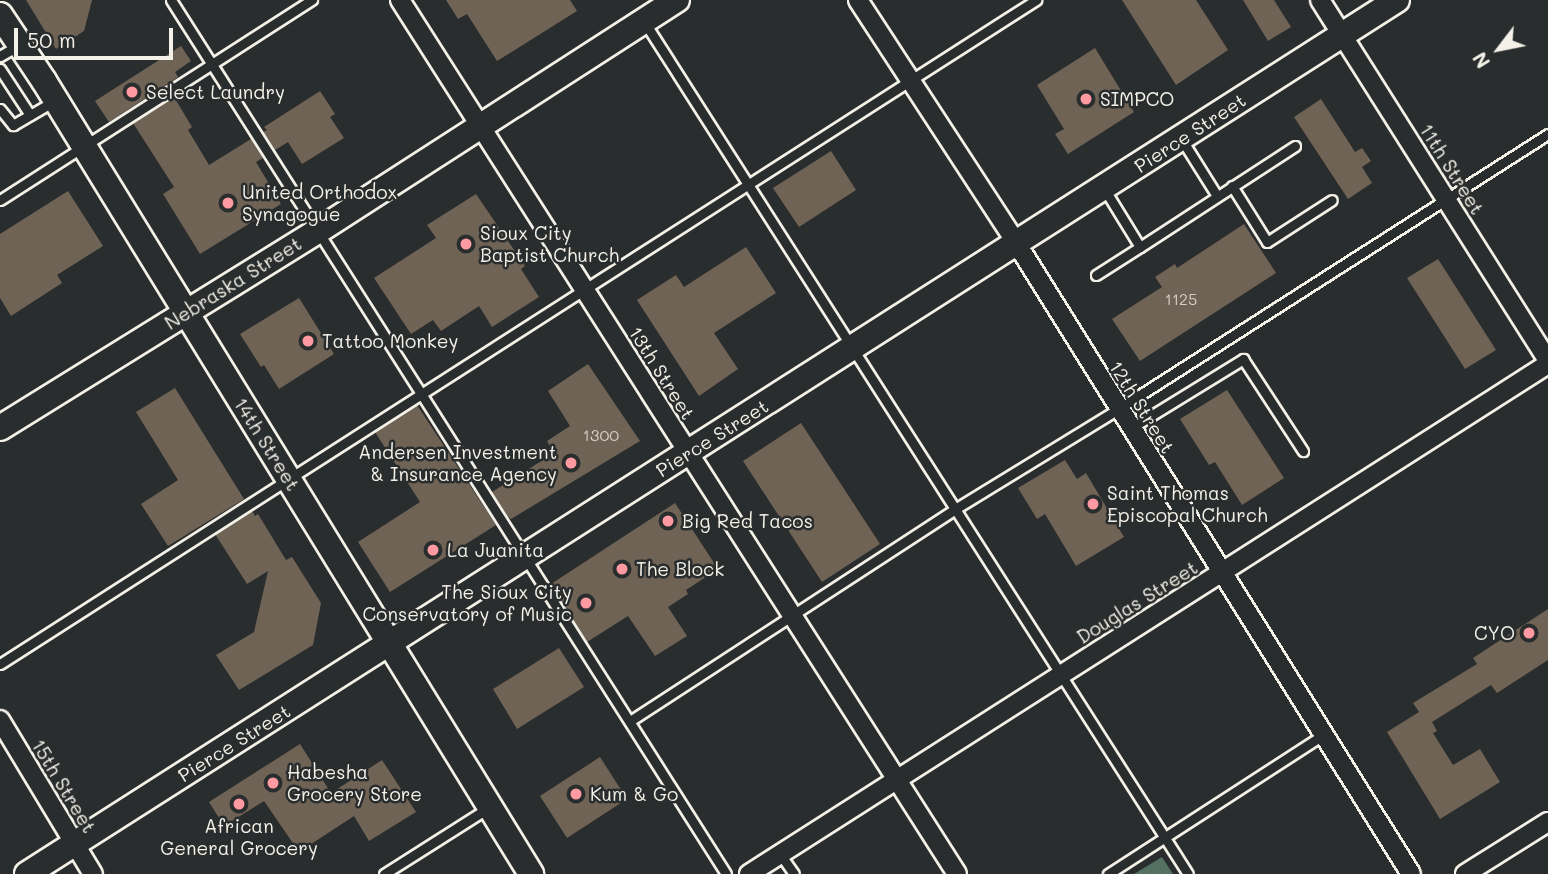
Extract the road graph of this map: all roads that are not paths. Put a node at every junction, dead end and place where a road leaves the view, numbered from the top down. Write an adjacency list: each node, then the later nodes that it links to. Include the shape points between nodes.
1 (171, 0): 13 (lane)
2 (312, 0): 13 (lane)
3 (400, 0): 19 (street, 13th Street)
4 (677, 0): 10 (main road, Nebraska Street)
5 (858, 0): 15 (street, 12th Street)
6 (1036, 0): 15 (lane)
7 (1320, 0): 11 (street, 11th Street)
8 (1396, 0): 11 (main road, Pierce Street)
9 (0, 15): 12 (main road, 14th Street)
10 (644, 21): 19 (main road, Nebraska Street); 24 (lane)
11 (1342, 34): 21 (main road, Pierce Street); 28 (street, 11th Street)
12 (10, 50): 16 (main road, 14th Street)
13 (211, 66): 23 (lane); 31 (lane)
14 (0, 69): 18 (lane)
15 (909, 80): 24 (lane); 32 (street, 12th Street)
16 (55, 100): 18 (lane); 23 (main road, 14th Street)
17 (0, 109): 18 (lane, via 13,125)
18 (30, 115)
19 (481, 124): 31 (main road, Nebraska Street); 35 (street, 13th Street)
20 (1548, 134): 28 (lane)
21 (1181, 138): 26 (main road, Pierce Street); 27 (lane)
22 (1295, 146): 25 (lane)
23 (84, 147): 29 (lane); 36 (main road, 14th Street)
24 (748, 185): 35 (lane); 37 (lane)
25 (1232, 187): 27 (lane); 30 (lane, via 1268,242)
26 (1104, 188): 32 (main road, Pierce Street); 33 (lane)
27 (1217, 196): 33 (lane)
28 (1445, 199): 38 (street, 11th Street); 40 (lane)
29 (0, 200)
30 (1332, 200)
31 (318, 231): 36 (main road, Nebraska Street); 39 (lane)
32 (1017, 244): 37 (main road, Pierce Street); 40 (street, 12th Street)
33 (1140, 247): 34 (lane)
34 (1096, 275)
35 (583, 288): 39 (lane); 44 (street, 13th Street)
36 (186, 313): 41 (main road, Nebraska Street); 45 (main road, 14th Street)
37 (853, 349): 44 (main road, Pierce Street); 46 (lane)
38 (1548, 363): 48 (street, Douglas Street)
39 (420, 393): 45 (lane); 47 (lane)
40 (1118, 409): 42 (street, 12th Street); 46 (lane)
41 (0, 428)
42 (1131, 428): 43 (lane, via 1243,359); 48 (street, 12th Street)
43 (1303, 451)
44 (688, 454): 47 (main road, Pierce Street); 49 (street, 13th Street)
45 (287, 477): 50 (main road, 14th Street); 51 (lane)
46 (955, 509): 49 (lane); 52 (lane)
47 (526, 556): 50 (main road, Pierce Street); 54 (lane)
48 (1221, 574): 52 (street, Douglas Street); 55 (street, 12th Street)
49 (793, 615): 54 (lane); 56 (street, 13th Street)
50 (390, 643): 57 (main road, 14th Street); 60 (main road, Pierce Street)
51 (0, 664)
52 (1059, 674): 56 (street, Douglas Street); 59 (lane)
53 (0, 720): 60 (street, 15th Street)
54 (630, 722): 66 (lane)
55 (1323, 735): 59 (lane); 72 (street, 12th Street)
56 (897, 778): 61 (street, Douglas Street); 69 (street, 13th Street)
57 (490, 807): 64 (lane); 65 (main road, 14th Street)
58 (1548, 822): 73 (street)
59 (1165, 838): 70 (lane); 71 (lane)
60 (75, 844): 62 (main road, Pierce Street); 63 (street, 15th Street)
61 (780, 853): 67 (street, Douglas Street); 68 (lane)
62 (27, 874)
63 (93, 874)
64 (384, 874)
65 (531, 874)
66 (726, 874)
67 (749, 874)
68 (794, 874)
69 (957, 874)
70 (1108, 874)
71 (1188, 874)
72 (1410, 874)
73 (1465, 874)

